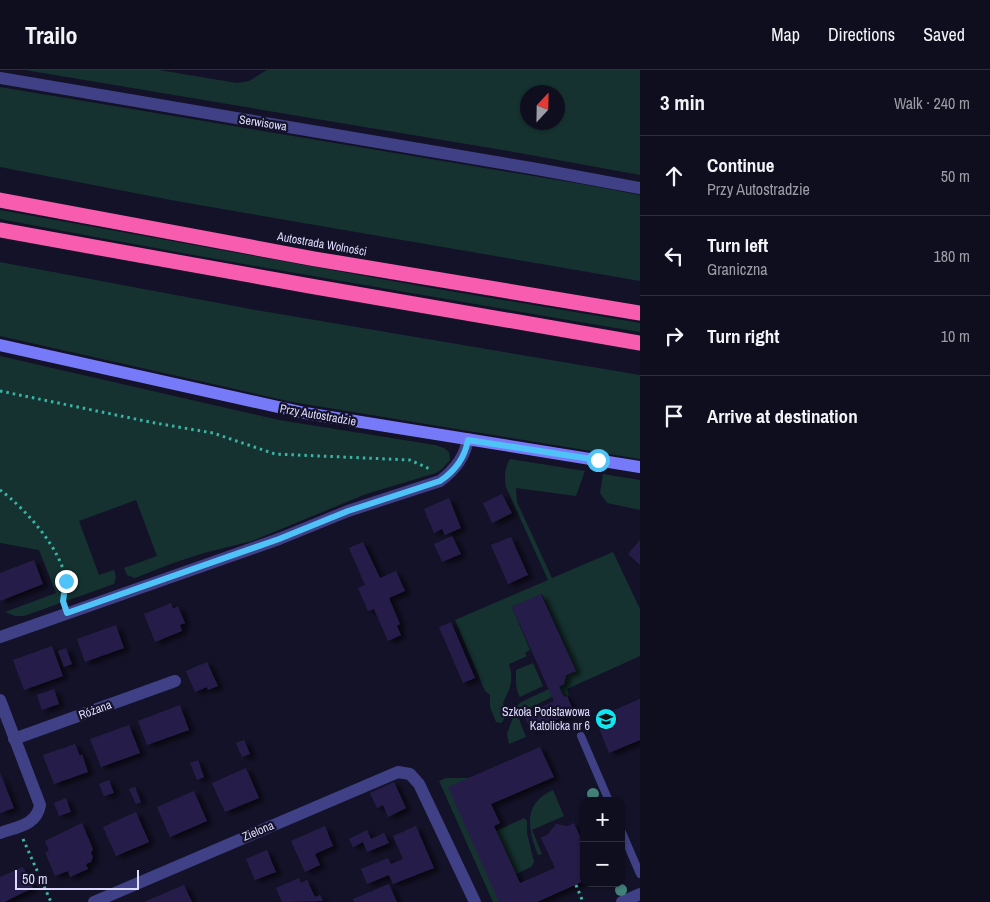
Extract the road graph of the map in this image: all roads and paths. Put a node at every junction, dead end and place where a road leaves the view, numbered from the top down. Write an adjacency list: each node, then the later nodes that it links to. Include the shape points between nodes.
1 (3, 75): 2 (street, Serwisowa)
2 (640, 188)
3 (0, 200): 5 (highway, Autostrada Wolności)
4 (0, 230): 6 (highway)
5 (640, 313)
6 (640, 342)
7 (0, 345): 9 (street, Przy Autostradzie, via 283,409)
8 (0, 391): 11 (path, via 213,433 275,454 410,460)
9 (468, 440): 10 (street, Przy Autostradzie); 11 (street, via 464,454)
10 (640, 468)
11 (447, 476): 13 (street)
12 (0, 490): 13 (path, via 32,519 60,563 66,581 63,601)
13 (67, 613): 14 (street)
14 (0, 637)
15 (175, 681): 18 (street, Różana)
16 (0, 700): 18 (street)
17 (581, 736): 19 (lane)
18 (14, 739): 20 (street, via 40,804 39,813)
19 (607, 797)
20 (24, 825): 21 (street); 26 (path)
21 (0, 833)
22 (625, 839): 23 (lane)
23 (640, 874)
24 (576, 885): 29 (path)
25 (640, 894): 30 (street)
26 (51, 902)
27 (94, 902): 28 (street, Zielona, via 398,772 410,774 419,784)
28 (475, 902)
29 (583, 902)
30 (622, 902)

